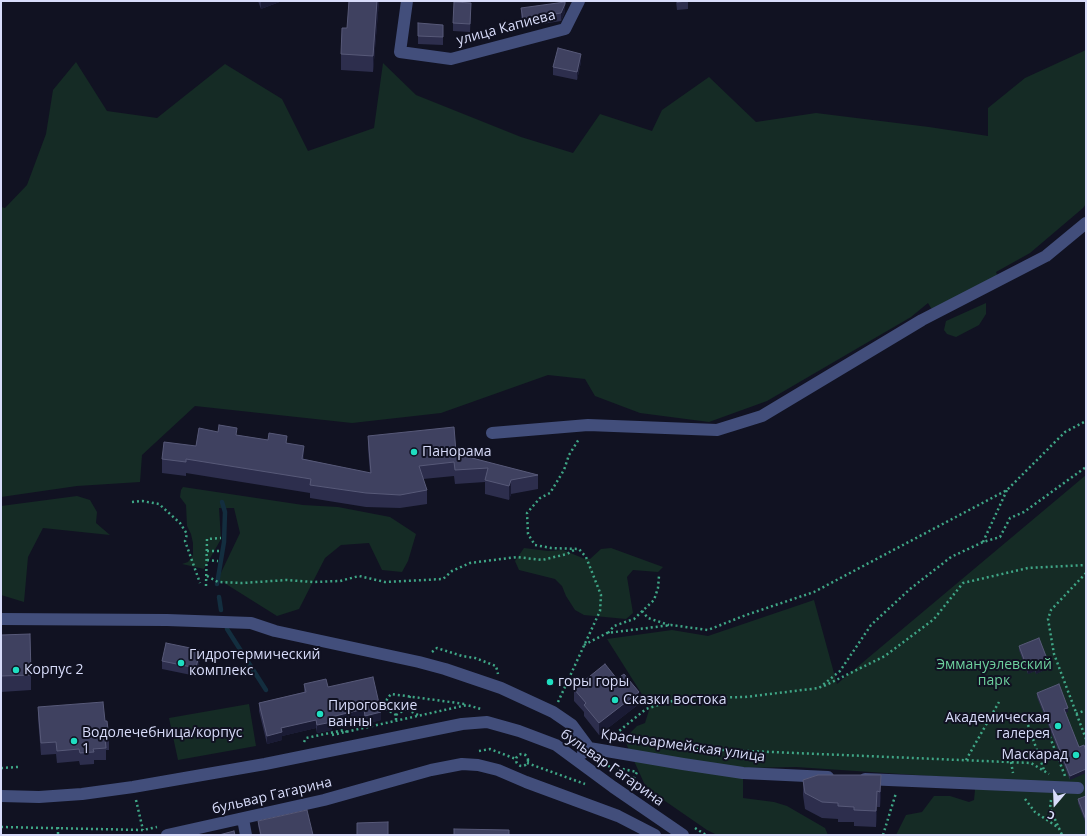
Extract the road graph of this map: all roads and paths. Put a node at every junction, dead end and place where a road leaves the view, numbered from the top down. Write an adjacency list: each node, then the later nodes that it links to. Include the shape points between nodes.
1 (407, 1): 2 (street, улица Капиева, via 400,52 451,59 565,29)
2 (579, 1)
3 (1086, 223): 5 (street, via 1046,256 922,320 762,416 717,430)
4 (1086, 422): 8 (path, via 1065,432)
5 (588, 425): 6 (street); 12 (path, via 568,455 564,470 550,493 540,498 527,513 528,534 535,545)
6 (492, 433)
7 (1086, 467): 11 (path, via 1024,512 1010,518 1000,538)
8 (1007, 490): 11 (path); 25 (path, via 814,592 708,630)
9 (132, 502): 21 (path, via 159,504 180,523 187,534 185,541)
10 (221, 538): 13 (path, via 207,539)
11 (982, 542): 29 (path, via 951,558 910,589 871,625 840,671)
12 (576, 549): 19 (path, via 542,560 517,557 470,564 452,571 443,579 385,582 359,576 340,582 287,580 242,583 218,582); 27 (path, via 586,557 601,595 600,610)
13 (207, 551): 14 (path); 15 (path)
14 (219, 551)
15 (207, 560): 16 (path); 19 (path)
16 (218, 561)
17 (1086, 565): 29 (path, via 1028,568 964,583 934,619 885,656)
18 (1086, 573): 35 (path, via 1051,610 1048,619 1054,654)
19 (207, 576): 22 (path)
20 (659, 576): 23 (path, via 654,600)
21 (200, 583)
22 (206, 586)
23 (642, 611): 25 (path, via 648,618); 26 (path, via 634,619 614,626)
24 (1, 619): 45 (street, via 167,620 251,624 432,666 501,688 553,712 572,725)
25 (671, 626): 26 (path)
26 (607, 633): 27 (path)
27 (584, 645): 28 (path)
28 (565, 687)
29 (819, 688): 40 (path, via 746,697 684,698 646,709)
30 (410, 696): 32 (path); 33 (path); 36 (path, via 391,694 387,699 386,709)
31 (999, 702): 50 (path)
32 (468, 705)
33 (406, 709): 36 (path); 37 (path)
34 (1086, 710): 35 (path)
35 (1076, 714): 43 (path)
36 (396, 715): 38 (path)
37 (418, 716)
38 (396, 720)
39 (1028, 725): 55 (path)
40 (619, 731)
41 (347, 732): 44 (path, via 344,730 306,738)
42 (1048, 732): 57 (path)
43 (1086, 739)
44 (304, 742)
45 (589, 748): 49 (street, Красноармейская улица); 58 (street, Красноармейская улица, via 743,773)
46 (675, 748): 50 (path)
47 (476, 752): 48 (path, via 490,749)
48 (516, 759): 51 (path, via 520,766); 51 (path, via 523,755 527,758)
49 (578, 760): 66 (street, бульвар Гагарина, via 556,745 487,722 462,724 265,764 133,787 39,797); 78 (street, бульвар Гагарина, via 612,787)
50 (966, 760): 55 (path, via 1031,763)
51 (527, 763): 60 (path)
52 (607, 766): 63 (path, via 637,772)
53 (18, 767): 54 (path)
54 (1, 768)
55 (1044, 770): 56 (path)
56 (1052, 776)
57 (1066, 776)
58 (838, 778)
59 (854, 779): 61 (street)
60 (578, 781)
61 (900, 781): 62 (street); 79 (path)
62 (1021, 785): 64 (street); 72 (path, via 1020,794 1035,812)
63 (628, 788)
64 (1078, 788)
65 (135, 795): 73 (path)
66 (1, 796)
67 (1050, 808): 72 (path)
68 (243, 818): 75 (street, бульвар Гагарина); 76 (street); 77 (street, бульвар Гагарина, via 462,764 498,770 618,816)
69 (159, 826): 73 (path)
70 (1, 827): 71 (path)
71 (58, 827): 73 (path); 74 (path)
72 (1059, 828): 80 (path)
73 (143, 830)
74 (58, 835)
75 (167, 835)
76 (246, 835)
77 (655, 835)
78 (683, 835)
79 (883, 835)
80 (1062, 835)

